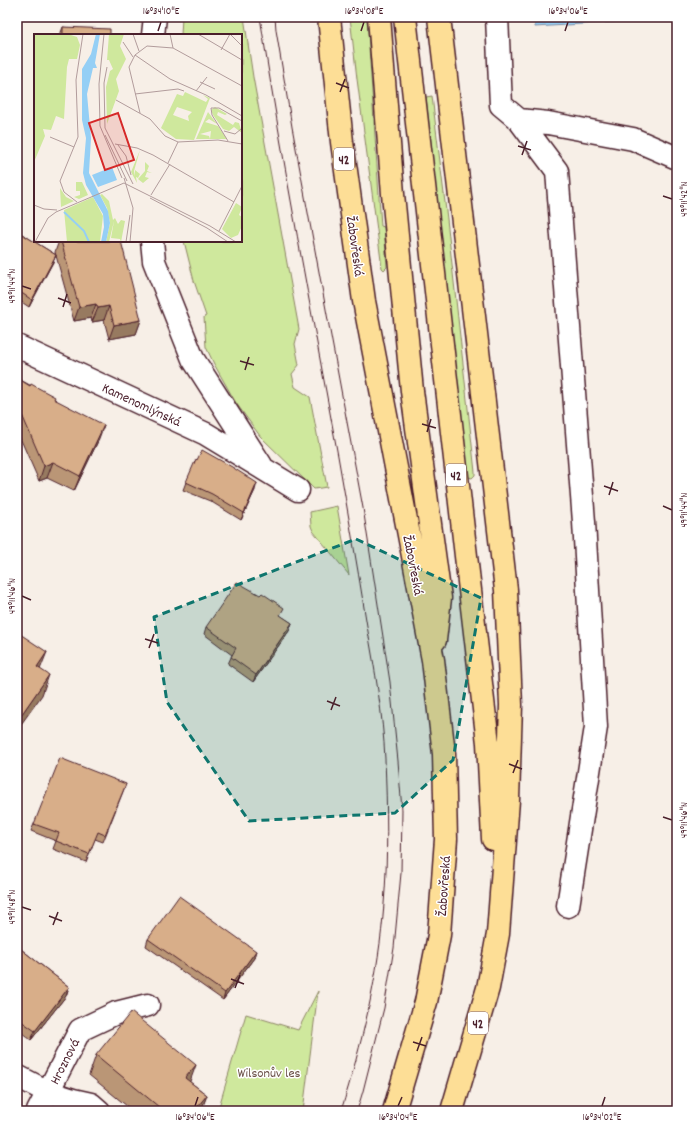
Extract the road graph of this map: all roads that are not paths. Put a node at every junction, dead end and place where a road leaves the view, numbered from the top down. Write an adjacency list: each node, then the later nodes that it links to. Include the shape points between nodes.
1 (155, 17): 7 (street)
2 (329, 17): 14 (highway, Žabovřeská / 42, via 342,142 364,301)
3 (379, 17): 14 (highway, 42, via 412,391 440,598)
4 (405, 17): 16 (highway, 42, via 488,743)
5 (439, 17): 16 (highway, 42, via 506,590 511,705 508,800)
6 (497, 17): 8 (street, via 501,105)
7 (153, 34)
8 (518, 120): 9 (street, via 633,139); 15 (street, via 557,171 586,561 596,727)
9 (677, 158)
10 (152, 242): 12 (street, via 154,261 192,359)
11 (17, 346): 12 (street, Kamenomlýnská, via 206,434)
12 (264, 470): 13 (street)
13 (298, 490)
14 (433, 660): 21 (highway, Žabovřeská / 42, via 444,754 446,839 439,935 426,1002)
15 (568, 906)
16 (498, 934): 22 (highway, 42, via 488,988)
17 (148, 1005): 19 (street, Hroznová, via 116,1013 80,1030)
18 (17, 1076): 19 (street, Hroznová)
19 (43, 1102): 20 (street, Hroznová, via 73,1100 91,1104)
20 (99, 1111)
21 (394, 1111)
22 (452, 1111)

